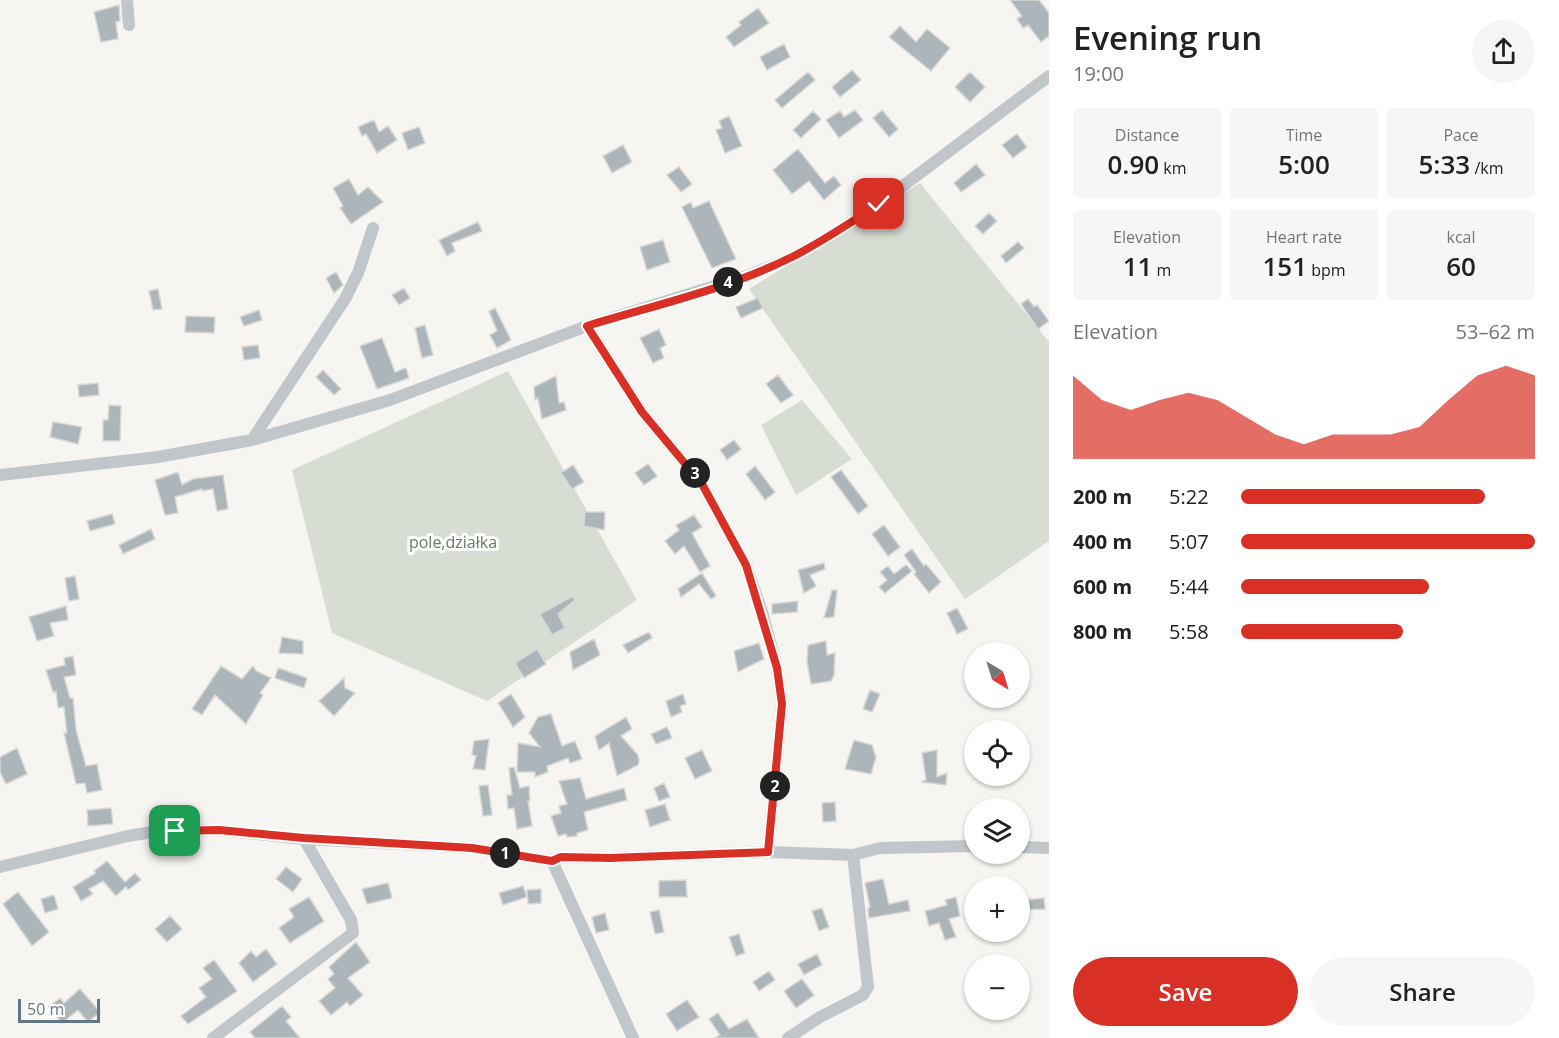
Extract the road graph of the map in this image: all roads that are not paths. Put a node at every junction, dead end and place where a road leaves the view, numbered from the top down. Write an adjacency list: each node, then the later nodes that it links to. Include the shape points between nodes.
1 (127, 0): 2 (street)
2 (129, 24)
3 (1049, 76): 5 (street, via 879,204 791,258 747,276)
4 (373, 228): 6 (street, via 345,299)
5 (587, 326): 6 (street, via 390,400); 12 (street, via 642,412 702,484 746,565 774,658 782,704)
6 (252, 440): 7 (street, via 158,458)
7 (0, 475)
8 (304, 838): 14 (street, via 472,848); 15 (street, via 219,830 152,832); 16 (street, via 351,921 353,933)
9 (964, 846): 13 (street, via 880,848)
10 (1030, 847): 11 (street)
11 (1049, 848)
12 (768, 852): 13 (street); 14 (street, via 561,857)
13 (853, 855): 18 (street, via 867,969 866,991)
14 (552, 861): 17 (street)
15 (0, 867)
16 (213, 1038)
17 (633, 1038)
18 (788, 1038)

